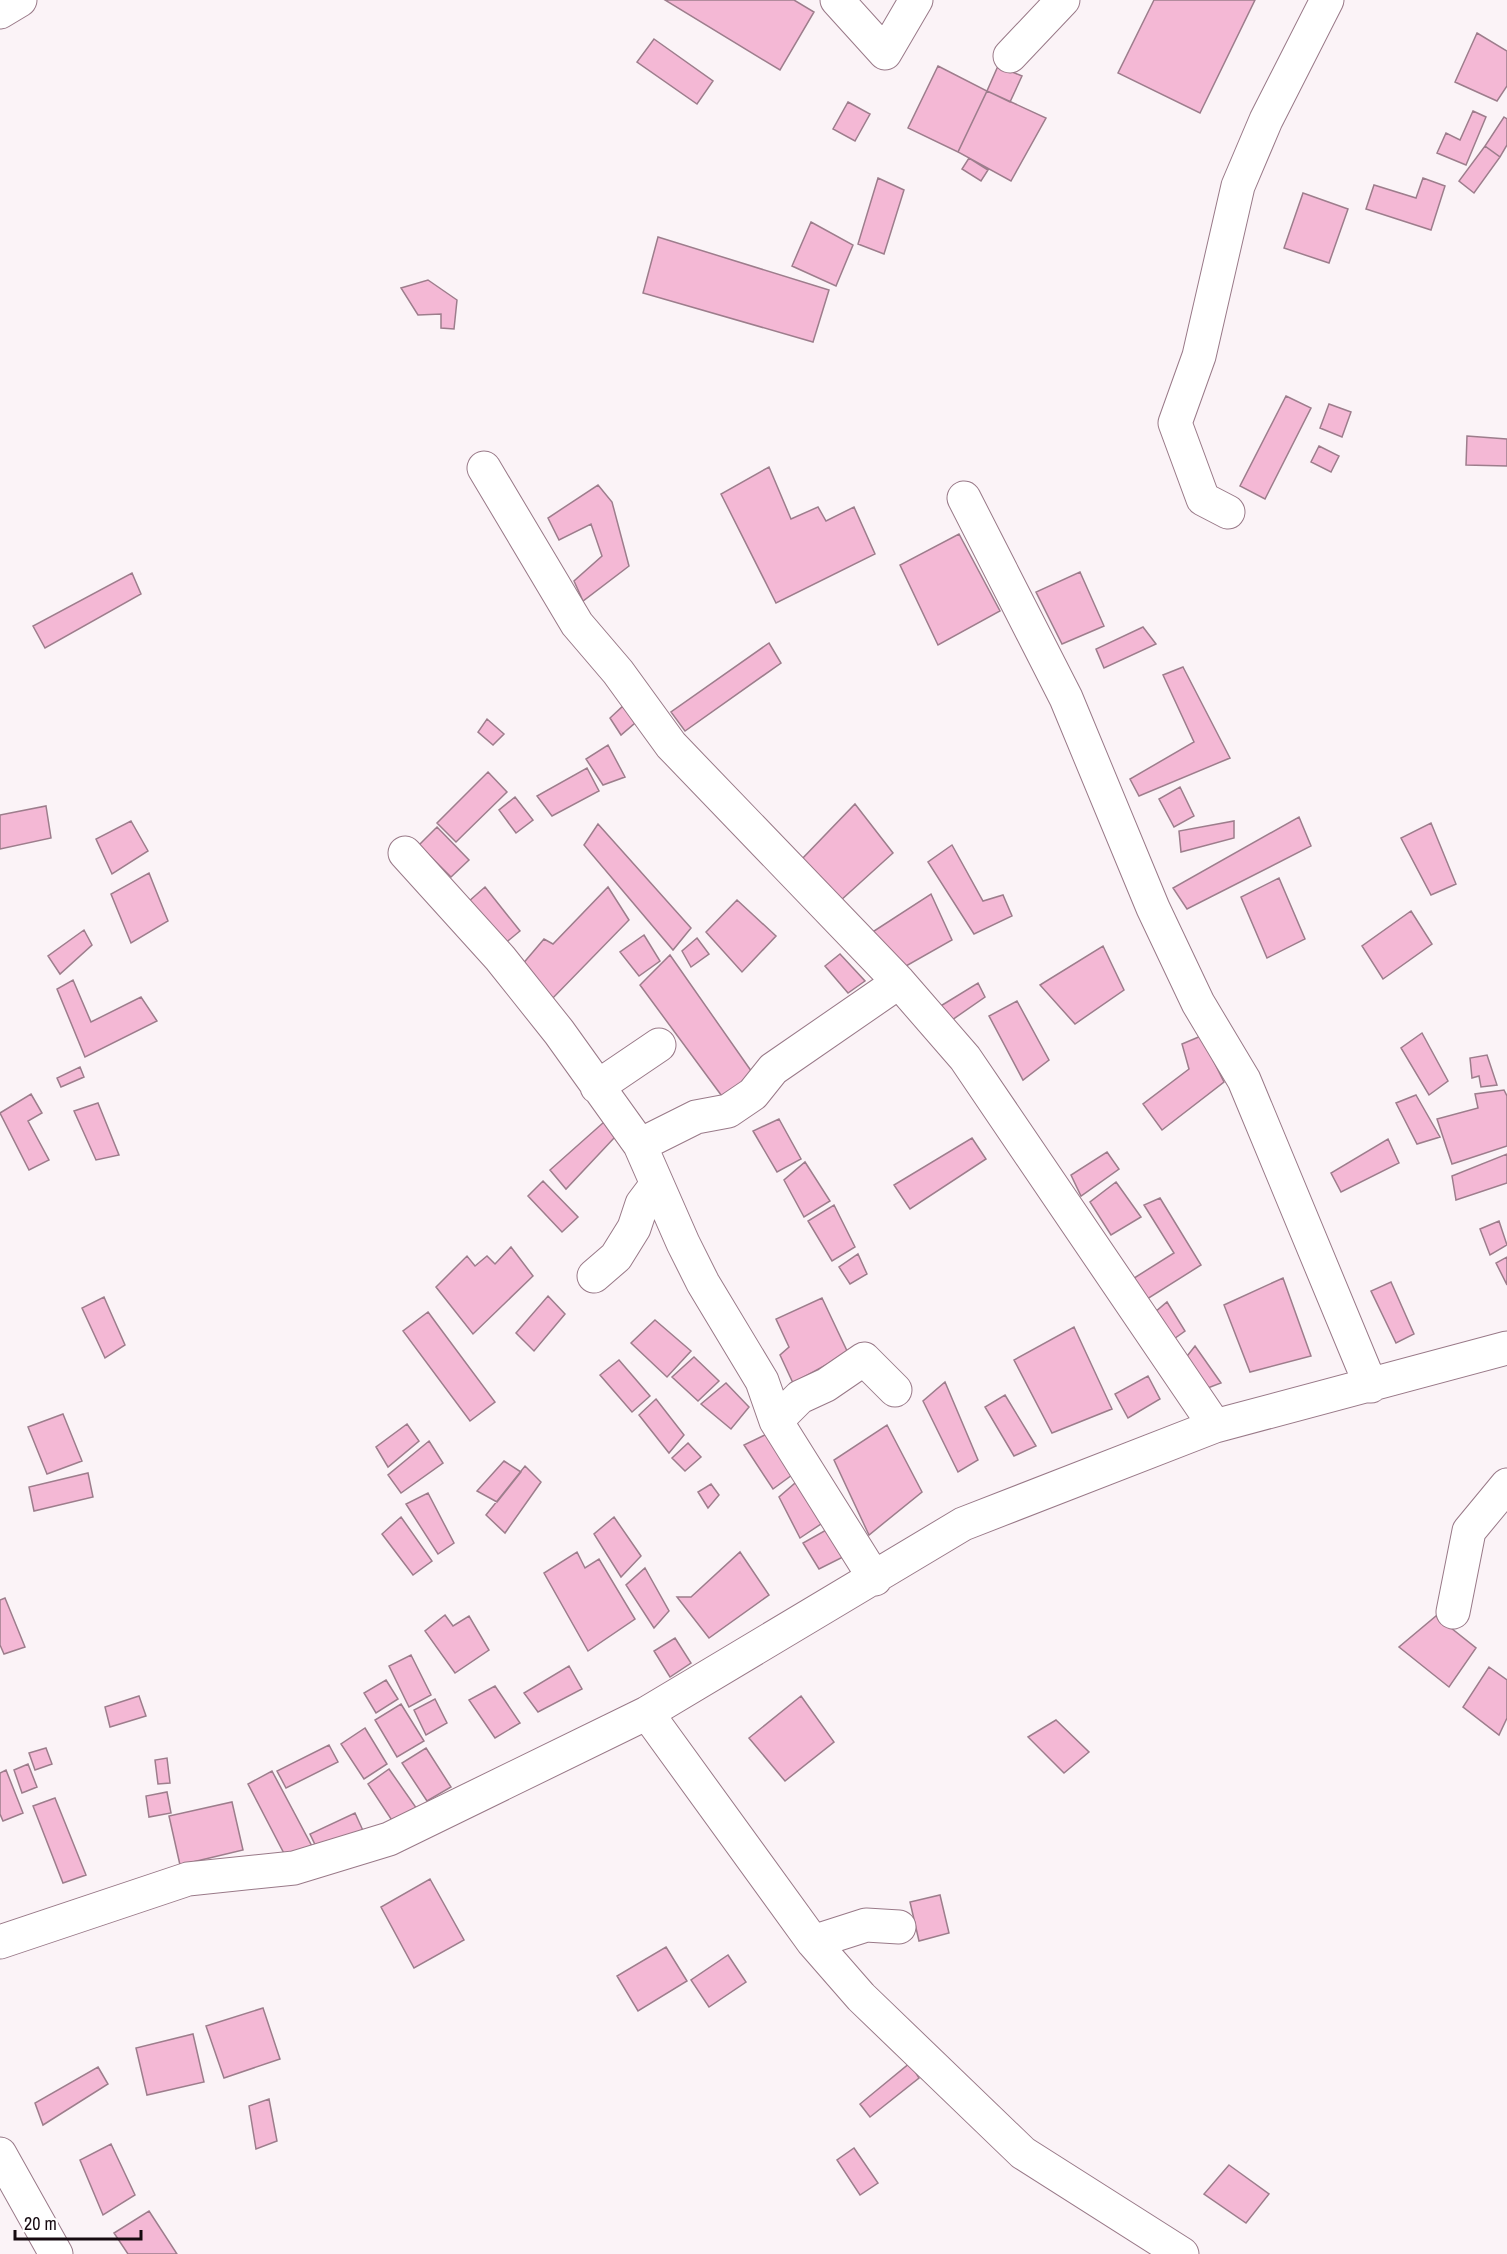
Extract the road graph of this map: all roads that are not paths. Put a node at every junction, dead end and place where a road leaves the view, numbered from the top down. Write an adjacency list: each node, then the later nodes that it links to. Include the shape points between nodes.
1 (20, 0): 6 (street)
2 (837, 0): 3 (street, via 885,53)
3 (916, 0)
4 (1063, 0): 7 (street)
5 (1327, 0): 10 (street, via 1266,120 1238,186 1199,356 1175,423 1203,499)
6 (0, 12)
7 (1010, 56)
8 (484, 468): 12 (street, via 577,624 671,745)
9 (964, 498): 19 (street, via 1066,698 1153,908 1198,1003 1244,1080)
10 (1228, 512)
11 (405, 853): 14 (street, via 500,958)
12 (898, 982): 15 (street, via 773,1069 753,1094 728,1111 696,1118); 22 (street, via 965,1058)
13 (659, 1045): 14 (street)
14 (597, 1087): 15 (street)
15 (640, 1144): 16 (street)
16 (657, 1184): 17 (street, via 642,1204 634,1228 616,1257); 21 (street, via 703,1283 762,1381)
17 (594, 1276)
18 (1507, 1348): 19 (street)
19 (1371, 1386): 22 (street)
20 (895, 1390): 21 (street, via 864,1359 800,1397)
21 (776, 1421): 24 (street)
22 (1215, 1426): 24 (street, via 963,1524)
23 (1507, 1485): 25 (street, via 1469,1531)
24 (875, 1579): 26 (street)
25 (1454, 1612)
26 (647, 1713): 28 (street, via 389,1839 294,1868 188,1880); 29 (street)
27 (899, 1928): 29 (street, via 866,1925)
28 (0, 1942)
29 (813, 1942): 32 (street, via 861,1997 1023,2153)
30 (0, 2154): 31 (street)
31 (56, 2254)
32 (1182, 2254)

